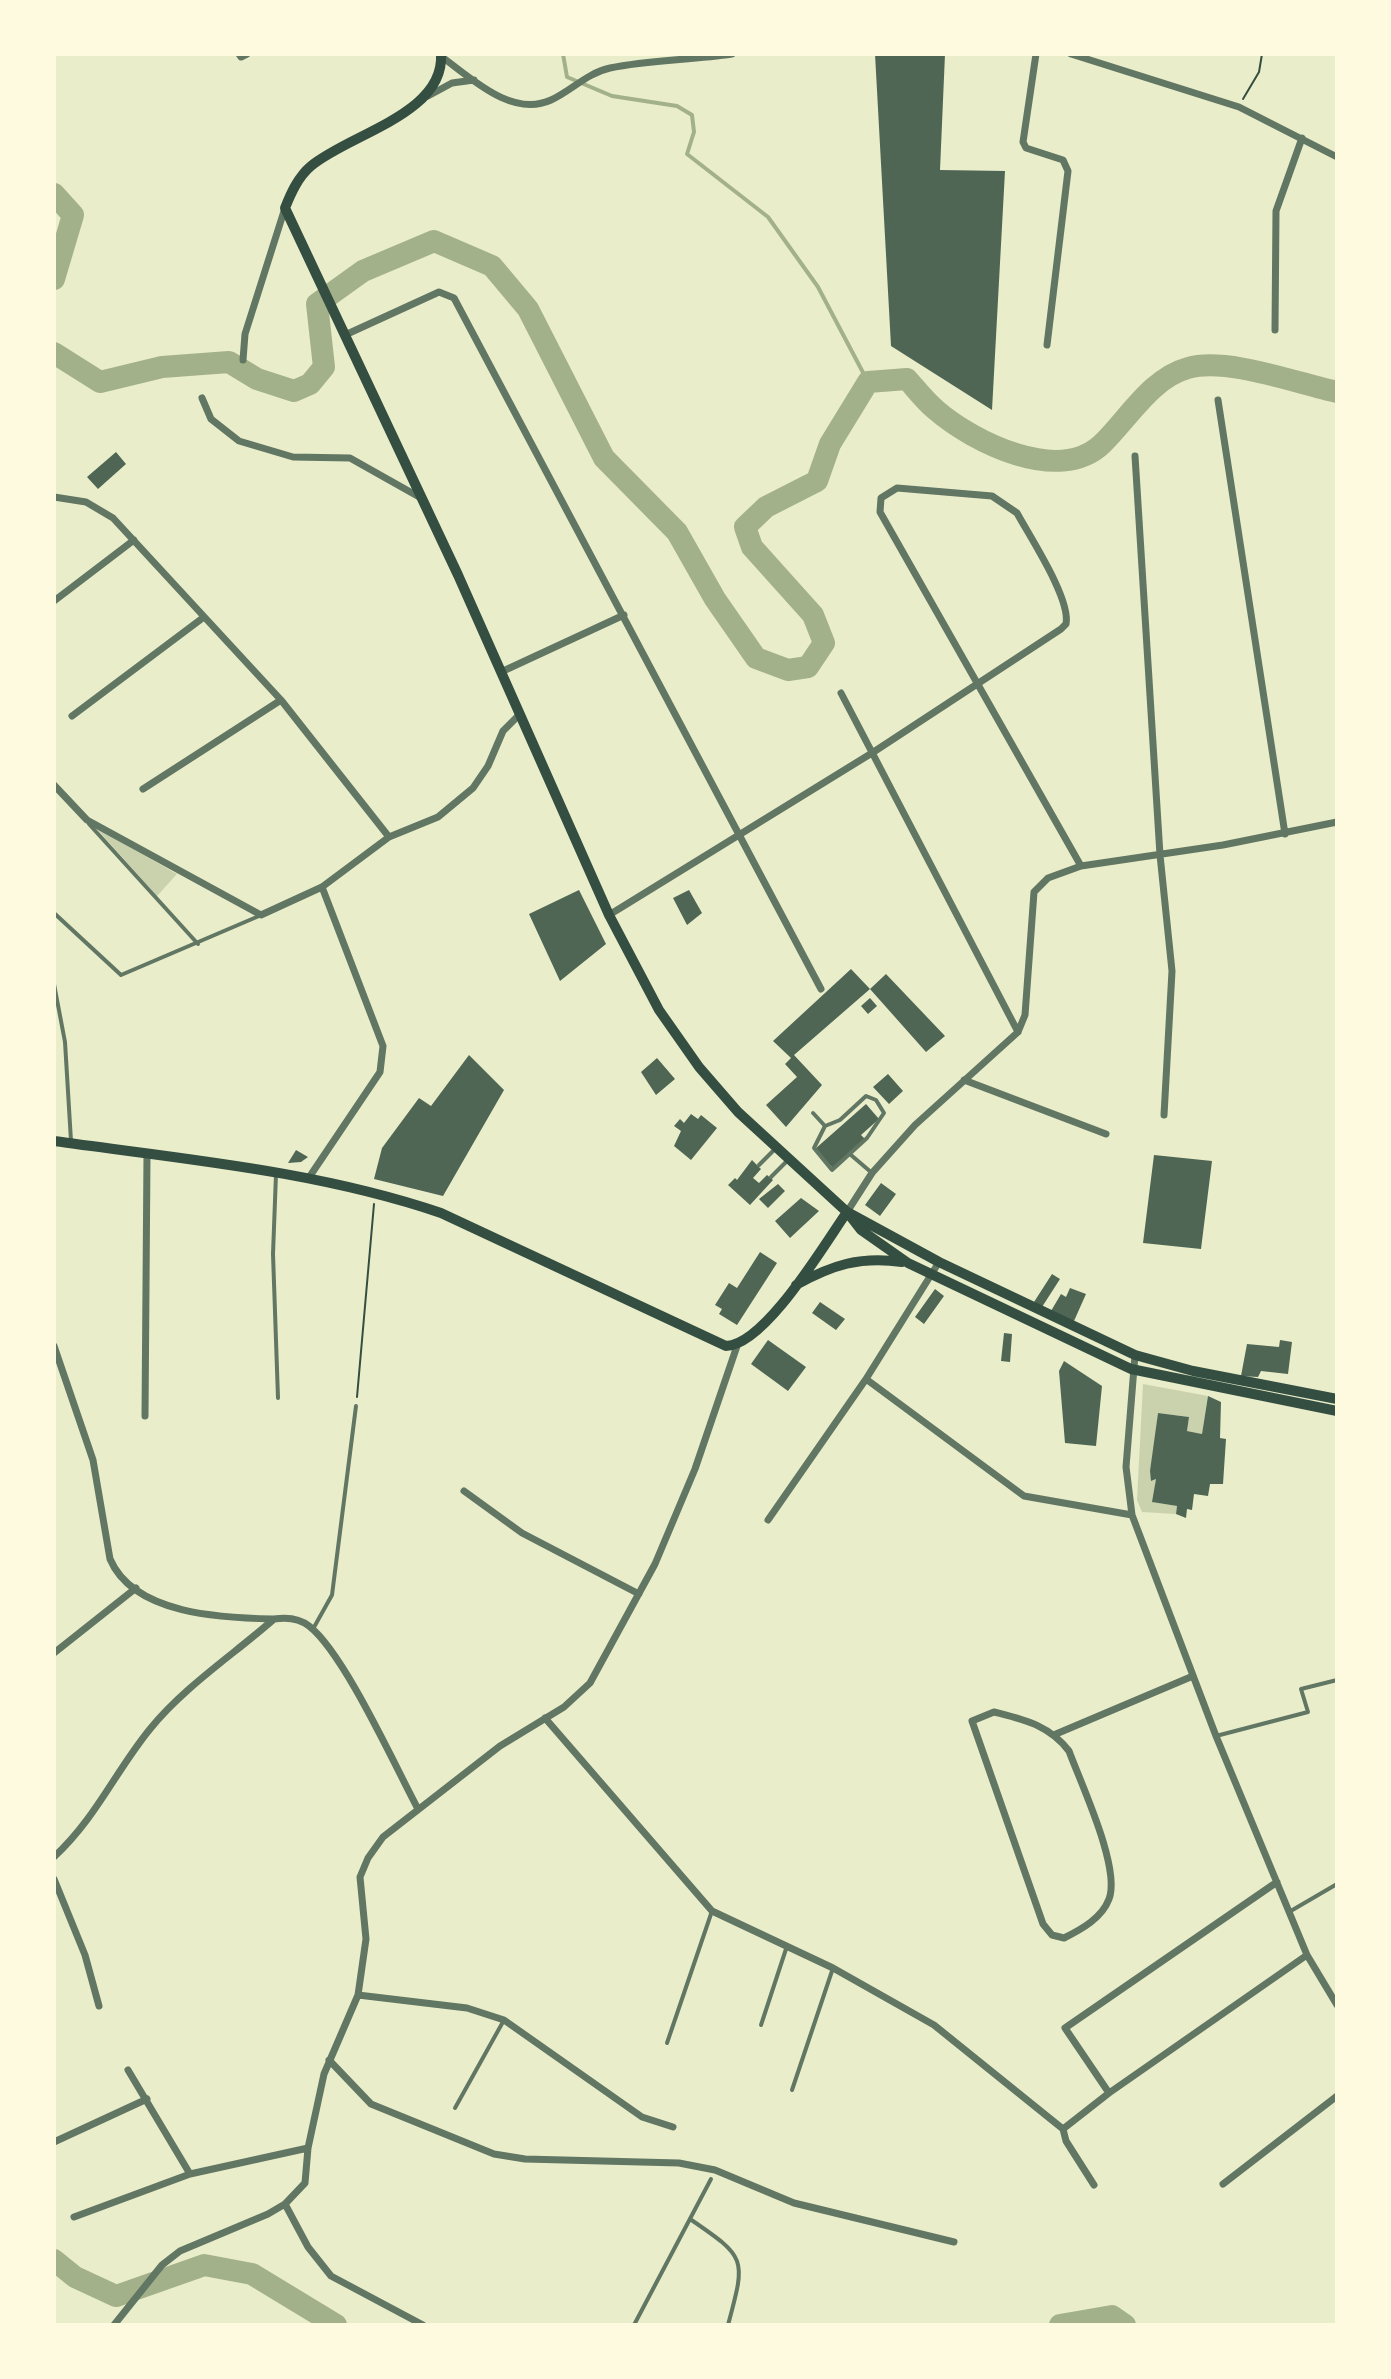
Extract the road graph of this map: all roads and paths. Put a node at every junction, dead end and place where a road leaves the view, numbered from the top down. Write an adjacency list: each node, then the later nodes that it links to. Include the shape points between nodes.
1 (239, 54): 2 (street)
2 (247, 54)
3 (732, 54): 8 (street, via 595,72 549,101 519,104)
4 (1036, 54): 16 (street, via 1023,142 1026,148 1063,160 1068,171)
5 (1071, 54): 10 (street)
6 (1262, 54): 10 (path, via 1259,72)
7 (441, 55): 8 (street); 9 (main road, via 433,88)
8 (474, 80): 9 (street, via 452,83)
9 (424, 100): 13 (main road, via 311,166)
10 (1239, 107): 11 (street)
11 (1302, 138): 12 (street); 14 (street, via 1276,211)
12 (1337, 157)
13 (285, 208): 15 (main road); 17 (street, via 252,310)
14 (1275, 330)
15 (345, 335): 22 (main road); 25 (street, via 439,292 454,298)
16 (1047, 345)
17 (243, 360)
18 (202, 398): 22 (street, via 211,419 239,441 293,457 350,458)
19 (1218, 400): 38 (street)
20 (1135, 456): 41 (street)
21 (54, 497): 23 (street, via 86,502 113,518)
22 (421, 498): 27 (main road)
23 (134, 540): 24 (street); 26 (street)
24 (54, 601)
25 (624, 615): 27 (street); 39 (street)
26 (204, 617): 30 (street); 32 (street)
27 (501, 672): 31 (main road)
28 (978, 681): 28 (street, via 1061,629 1067,618 1053,581 1008,504 992,496 897,488 881,498 880,512); 33 (street); 42 (street)
29 (841, 693): 33 (street)
30 (281, 700): 35 (street); 40 (street)
31 (520, 714): 40 (street, via 503,731 473,788 438,817); 46 (main road)
32 (72, 716)
33 (872, 753): 39 (street); 50 (street)
34 (54, 785): 36 (street)
35 (143, 789)
36 (87, 820): 45 (street); 47 (lane)
37 (1337, 822): 38 (street)
38 (1285, 834): 41 (street)
39 (741, 835): 46 (street); 49 (street)
40 (389, 837): 43 (street)
41 (1160, 855): 42 (street); 53 (street, via 1172,971)
42 (1081, 866): 50 (street, via 1048,878 1034,892 1025,1015)
43 (322, 887): 45 (street); 66 (street, via 384,1059)
44 (54, 913): 47 (lane, via 121,975)
45 (261, 915): 47 (lane)
46 (609, 915): 58 (main road, via 659,1010 699,1067)
47 (198, 944)
48 (54, 984): 57 (lane, via 65,1042)
49 (821, 989)
50 (1018, 1032): 51 (street)
51 (964, 1080): 55 (street); 63 (street)
52 (813, 1113): 54 (lane)
53 (1164, 1115)
54 (825, 1126): 60 (lane, via 814,1150 832,1170); 60 (lane, via 840,1120 866,1096 876,1100 884,1113)
55 (1106, 1134)
56 (54, 1141): 57 (main road)
57 (72, 1143): 59 (main road)
58 (776, 1148): 61 (main road); 62 (lane)
59 (147, 1155): 64 (main road); 84 (street)
60 (851, 1155): 63 (lane)
61 (788, 1160): 65 (lane); 68 (main road)
62 (759, 1165)
63 (872, 1173): 68 (street)
64 (276, 1174): 66 (main road); 80 (lane)
65 (771, 1177)
66 (308, 1179): 67 (main road)
67 (375, 1193): 74 (main road, via 441,1213 715,1344); 82 (path)
68 (847, 1212): 69 (main road); 70 (main road, via 861,1230); 72 (main road)
69 (939, 1262): 71 (street); 75 (main road)
70 (908, 1263): 71 (main road); 72 (main road, via 850,1261)
71 (931, 1274): 76 (main road); 77 (street)
72 (793, 1287): 74 (main road, via 760,1329)
73 (54, 1346): 78 (street)
74 (737, 1346): 89 (street, via 695,1469)
75 (1135, 1355): 76 (street); 81 (main road)
76 (1131, 1369): 83 (main road); 86 (street, via 1126,1467)
77 (866, 1379): 86 (street, via 1024,1496); 87 (street)
78 (65, 1386): 79 (street); 88 (street, via 93,1460 110,1559)
79 (54, 1389)
80 (278, 1398)
81 (1337, 1399)
82 (356, 1406): 91 (lane, via 332,1595)
83 (1337, 1411)
84 (145, 1416)
85 (464, 1491): 89 (street, via 522,1533)
86 (1132, 1515): 93 (street)
87 (768, 1520)
88 (136, 1588): 90 (street, via 187,1612); 92 (street)
89 (639, 1594): 95 (street, via 590,1683)
90 (274, 1619): 91 (street, via 294,1619); 99 (street, via 155,1723 102,1804)
91 (313, 1629): 98 (street, via 344,1671)
92 (54, 1653)
93 (1193, 1676): 96 (street); 97 (street)
94 (1337, 1680): 97 (lane, via 1301,1689 1308,1712)
95 (545, 1718): 98 (street); 103 (street)
96 (1056, 1734): 96 (street, via 1035,1722 994,1712 972,1721 1043,1924 1052,1935 1064,1938 1101,1913 1110,1897 1112,1873 1069,1751)
97 (1216, 1736): 101 (street)
98 (418, 1809): 108 (street, via 383,1837 360,1877 366,1939)
99 (54, 1857)
100 (54, 1879): 110 (street)
101 (1277, 1882): 104 (street); 117 (street, via 1065,2028)
102 (1337, 1884): 104 (lane)
103 (712, 1911): 105 (street); 113 (lane)
104 (1289, 1912): 106 (street)
105 (787, 1946): 107 (street); 112 (lane)
106 (1307, 1955): 109 (street); 117 (street)
107 (833, 1968): 116 (lane); 122 (street, via 934,2025)
108 (358, 1995): 111 (street, via 467,2008); 114 (street)
109 (1337, 2005)
110 (99, 2006)
111 (504, 2020): 120 (lane); 121 (street, via 642,2117)
112 (761, 2025)
113 (667, 2043)
114 (329, 2060): 124 (street); 132 (street, via 371,2104 494,2154 679,2163 715,2170 794,2203)
115 (128, 2070): 119 (street)
116 (792, 2090)
117 (1109, 2093): 122 (street)
118 (1337, 2096): 127 (street)
119 (147, 2099): 123 (street); 125 (street)
120 (455, 2108)
121 (673, 2127)
122 (1063, 2129): 128 (street)
123 (54, 2142)
124 (308, 2148): 125 (street); 129 (street, via 305,2183)
125 (190, 2174): 130 (street)
126 (711, 2179): 131 (lane)
127 (1223, 2184)
128 (1094, 2185)
129 (285, 2204): 134 (street, via 180,2251 162,2265); 135 (street, via 331,2276)
130 (74, 2217)
131 (690, 2219): 133 (lane); 136 (lane, via 737,2257 740,2283)
132 (954, 2242)
133 (636, 2324)
134 (114, 2325)
135 (423, 2325)
136 (728, 2325)

